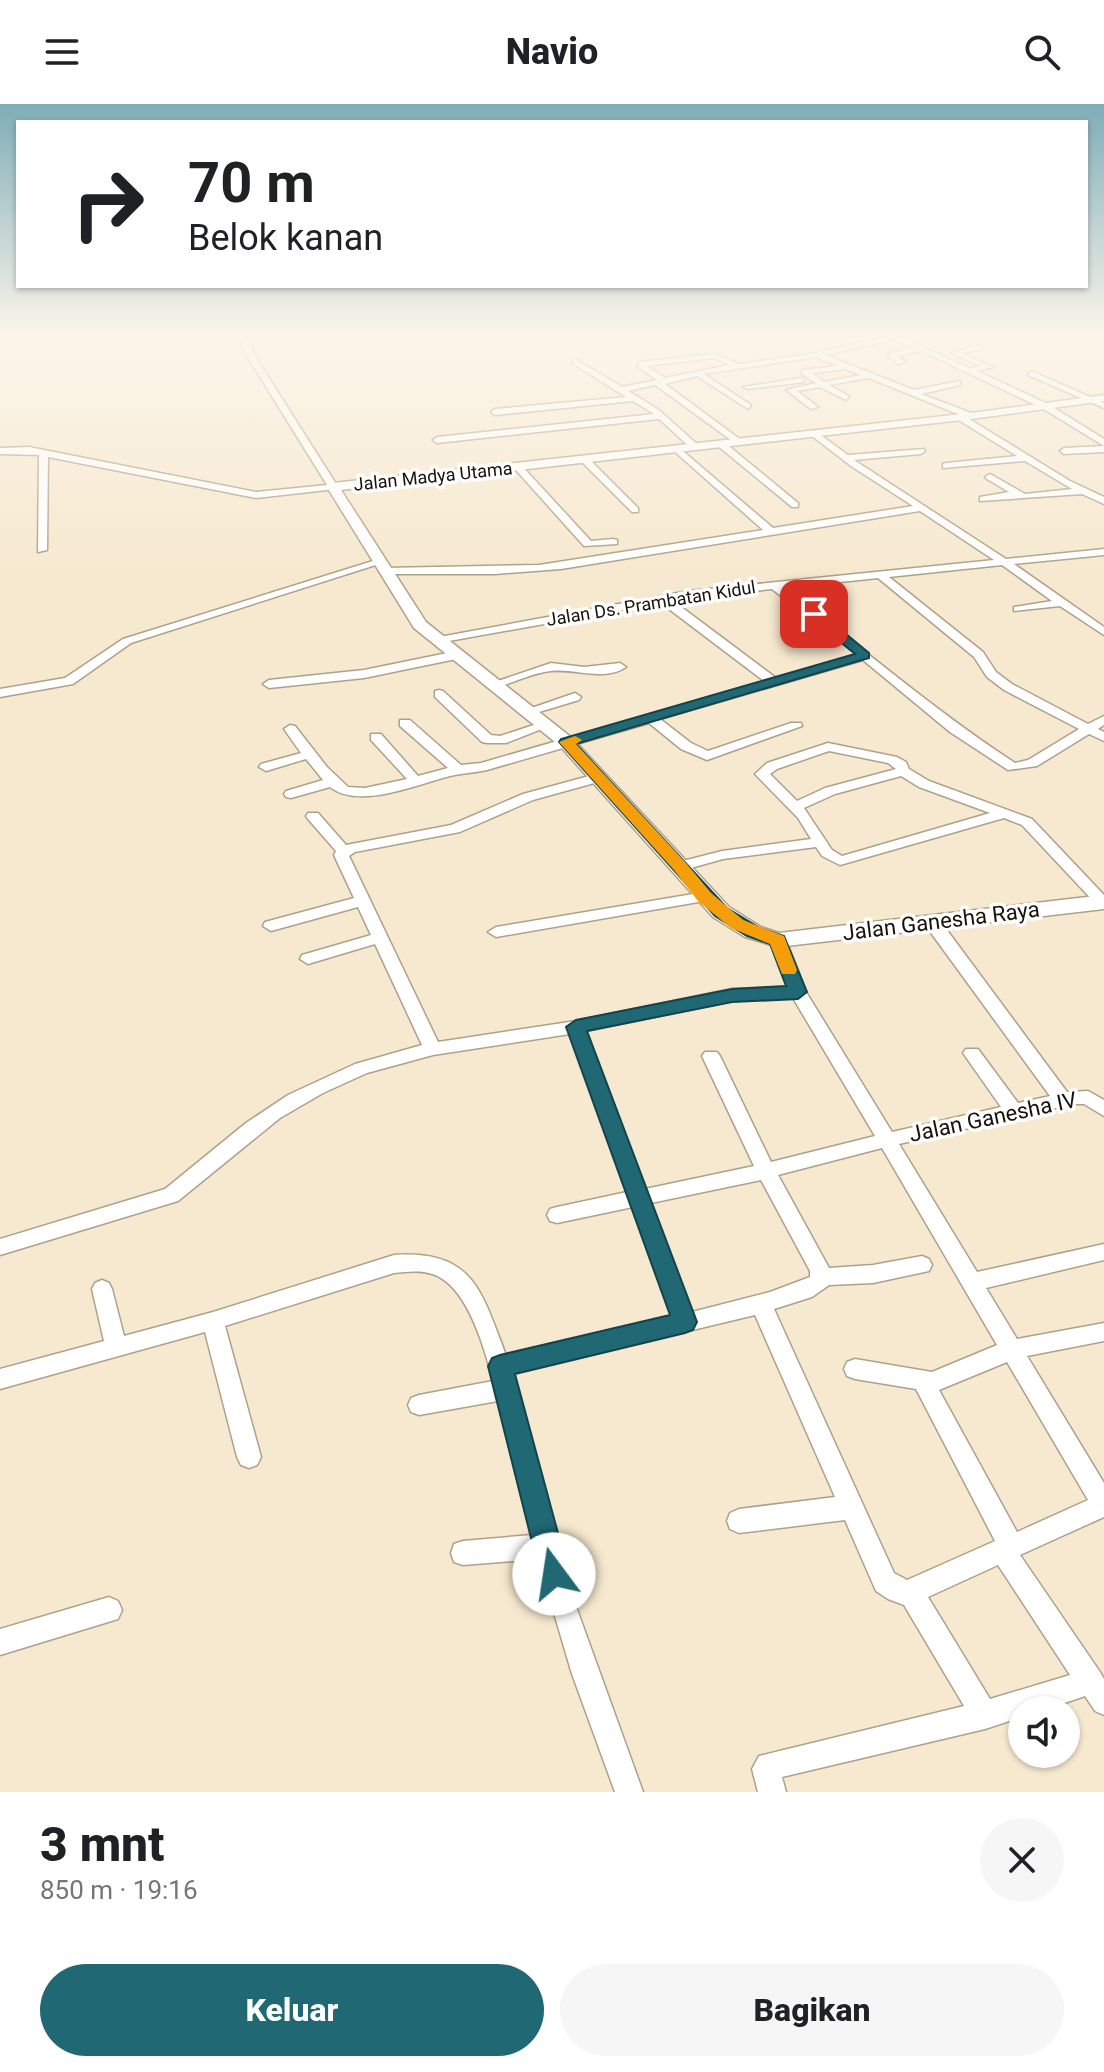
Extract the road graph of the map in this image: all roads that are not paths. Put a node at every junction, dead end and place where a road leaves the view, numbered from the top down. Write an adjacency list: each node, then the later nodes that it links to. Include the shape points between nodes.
1 (287, 414): 26 (street)
2 (602, 414): 8 (street, via 438,434)
3 (658, 414): 8 (street)
4 (702, 414): 11 (street)
5 (960, 414): 9 (street)
6 (983, 414): 9 (street, Jalan Madya Utama)
7 (1057, 414): 13 (street)
8 (661, 416): 14 (street)
9 (965, 416): 10 (street, Jalan Madya Utama); 21 (street)
10 (815, 434): 11 (street, Jalan Madya Utama); 20 (street)
11 (738, 442): 12 (street, Jalan Madya Utama)
12 (721, 444): 14 (street, Jalan Madya Utama); 31 (street)
13 (1104, 444): 18 (street)
14 (695, 447): 15 (street, Jalan Madya Utama)
15 (677, 449): 22 (street, Jalan Madya Utama); 34 (street)
16 (0, 451): 19 (street)
17 (921, 451): 20 (street)
18 (1064, 451)
19 (44, 453): 26 (street, via 256,495); 36 (street)
20 (847, 458): 32 (street)
21 (1028, 458): 23 (street); 27 (street)
22 (584, 459): 24 (street, Jalan Madya Utama); 33 (street)
23 (946, 466)
24 (518, 467): 26 (street, Jalan Madya Utama); 35 (street, via 588,544)
25 (990, 477): 28 (street)
26 (333, 487): 39 (street)
27 (1082, 491): 28 (street); 30 (street)
28 (1016, 494): 29 (street)
29 (983, 499)
30 (1104, 501)
31 (795, 505)
32 (920, 508): 34 (street); 38 (street)
33 (635, 510)
34 (767, 528): 39 (street, via 560,566 482,573)
35 (613, 542)
36 (42, 550)
37 (1104, 552): 38 (street, Jalan Ds. Prambatan Kidul)
38 (1007, 564): 40 (street, Jalan Ds. Prambatan Kidul); 43 (street)
39 (382, 566): 46 (street, via 420,625); 53 (street, via 127,641 69,681)
40 (883, 577): 41 (street, Jalan Ds. Prambatan Kidul); 63 (street, via 979,655 1008,687)
41 (774, 585): 42 (street, Jalan Ds. Prambatan Kidul); 48 (street)
42 (663, 599): 46 (street, Jalan Ds. Prambatan Kidul); 50 (street)
43 (1059, 603): 44 (street); 45 (street)
44 (1018, 609)
45 (1104, 632)
46 (438, 640): 47 (street)
47 (457, 655): 51 (street, via 364,674); 52 (street)
48 (864, 656): 50 (street); 63 (street, via 955,729 1013,767 1032,763)
49 (620, 667): 52 (street, via 551,667)
50 (772, 681): 57 (street)
51 (269, 684)
52 (495, 684): 56 (street)
53 (0, 693)
54 (439, 694): 60 (street, via 487,739 501,740)
55 (575, 697): 56 (street)
56 (529, 711): 60 (street)
57 (651, 718): 61 (street, via 707,756); 66 (street)
58 (1104, 720): 63 (street)
59 (405, 723): 69 (street)
60 (546, 725): 66 (street)
61 (796, 726)
62 (290, 729): 67 (street)
63 (1088, 731): 65 (street)
64 (376, 737): 73 (street)
65 (1104, 737)
66 (566, 742): 69 (street); 71 (street)
67 (311, 754): 68 (street); 72 (street)
68 (266, 767)
69 (458, 770): 73 (street)
70 (903, 771): 75 (street, via 830,791); 75 (street, via 892,760 828,747 764,771); 76 (street, via 916,781)
71 (600, 777): 79 (street, via 528,797 455,829); 80 (street)
72 (334, 781): 73 (street, via 349,792); 74 (street)
73 (417, 783)
74 (291, 794)
75 (796, 807): 78 (street)
76 (1003, 814): 78 (street, via 846,861 832,858); 83 (street, via 1032,826)
77 (313, 816): 79 (street)
78 (820, 842): 80 (street)
79 (344, 851): 82 (street, via 342,860)
80 (680, 866): 81 (street)
81 (705, 897): 86 (street); 88 (street, via 737,924)
82 (361, 901): 85 (street); 87 (street)
83 (1103, 902): 84 (street, Jalan Ganesha Raya)
84 (932, 922): 88 (street, Jalan Ganesha Raya); 95 (street)
85 (271, 926)
86 (496, 932)
87 (379, 938): 89 (street); 92 (street)
88 (778, 940): 90 (street, Jalan Ganesha IV)
89 (308, 959)
90 (798, 992): 91 (street, via 732,995); 98 (street, Jalan Ganesha IV)
91 (576, 1027): 92 (street); 100 (street)
92 (433, 1049): 102 (street, via 368,1064 305,1094 171,1195)
93 (972, 1053): 97 (street)
94 (711, 1056): 99 (street)
95 (1062, 1099): 96 (street, Jalan Ganesha IV, via 1088,1098); 97 (street, Jalan Ganesha IV)
96 (1104, 1109)
97 (1013, 1110): 98 (street, Jalan Ganesha IV)
98 (887, 1140): 99 (street); 106 (street)
99 (766, 1171): 100 (street); 105 (street)
100 (640, 1197): 101 (street); 110 (street)
101 (557, 1215)
102 (0, 1247)
103 (1104, 1252): 106 (street)
104 (922, 1265): 105 (street)
105 (821, 1277): 108 (street, via 812,1290)
106 (972, 1282): 113 (street)
107 (102, 1289): 112 (street)
108 (761, 1305): 110 (street); 121 (street)
109 (213, 1321): 112 (street); 115 (street, via 394,1264 434,1262 448,1268 469,1292); 119 (street)
110 (685, 1322): 115 (street)
111 (1104, 1332): 113 (street)
112 (116, 1348): 116 (street)
113 (1013, 1349): 117 (street); 120 (street)
114 (855, 1369): 117 (street)
115 (503, 1377): 118 (street); 123 (street)
116 (0, 1379)
117 (932, 1382): 124 (street, via 926,1391)
118 (419, 1405)
119 (249, 1457)
120 (1104, 1505): 124 (street)
121 (851, 1507): 122 (street); 126 (street, via 885,1582 902,1593)
122 (739, 1521)
123 (548, 1546): 125 (street); 131 (street, via 585,1674)
124 (1006, 1548): 126 (street); 129 (street)
125 (463, 1553)
126 (911, 1592): 130 (street)
127 (109, 1610): 128 (street)
128 (0, 1642)
129 (1097, 1692): 130 (street)
130 (985, 1716): 132 (street, via 769,1766)
131 (629, 1792)
132 (772, 1792)

